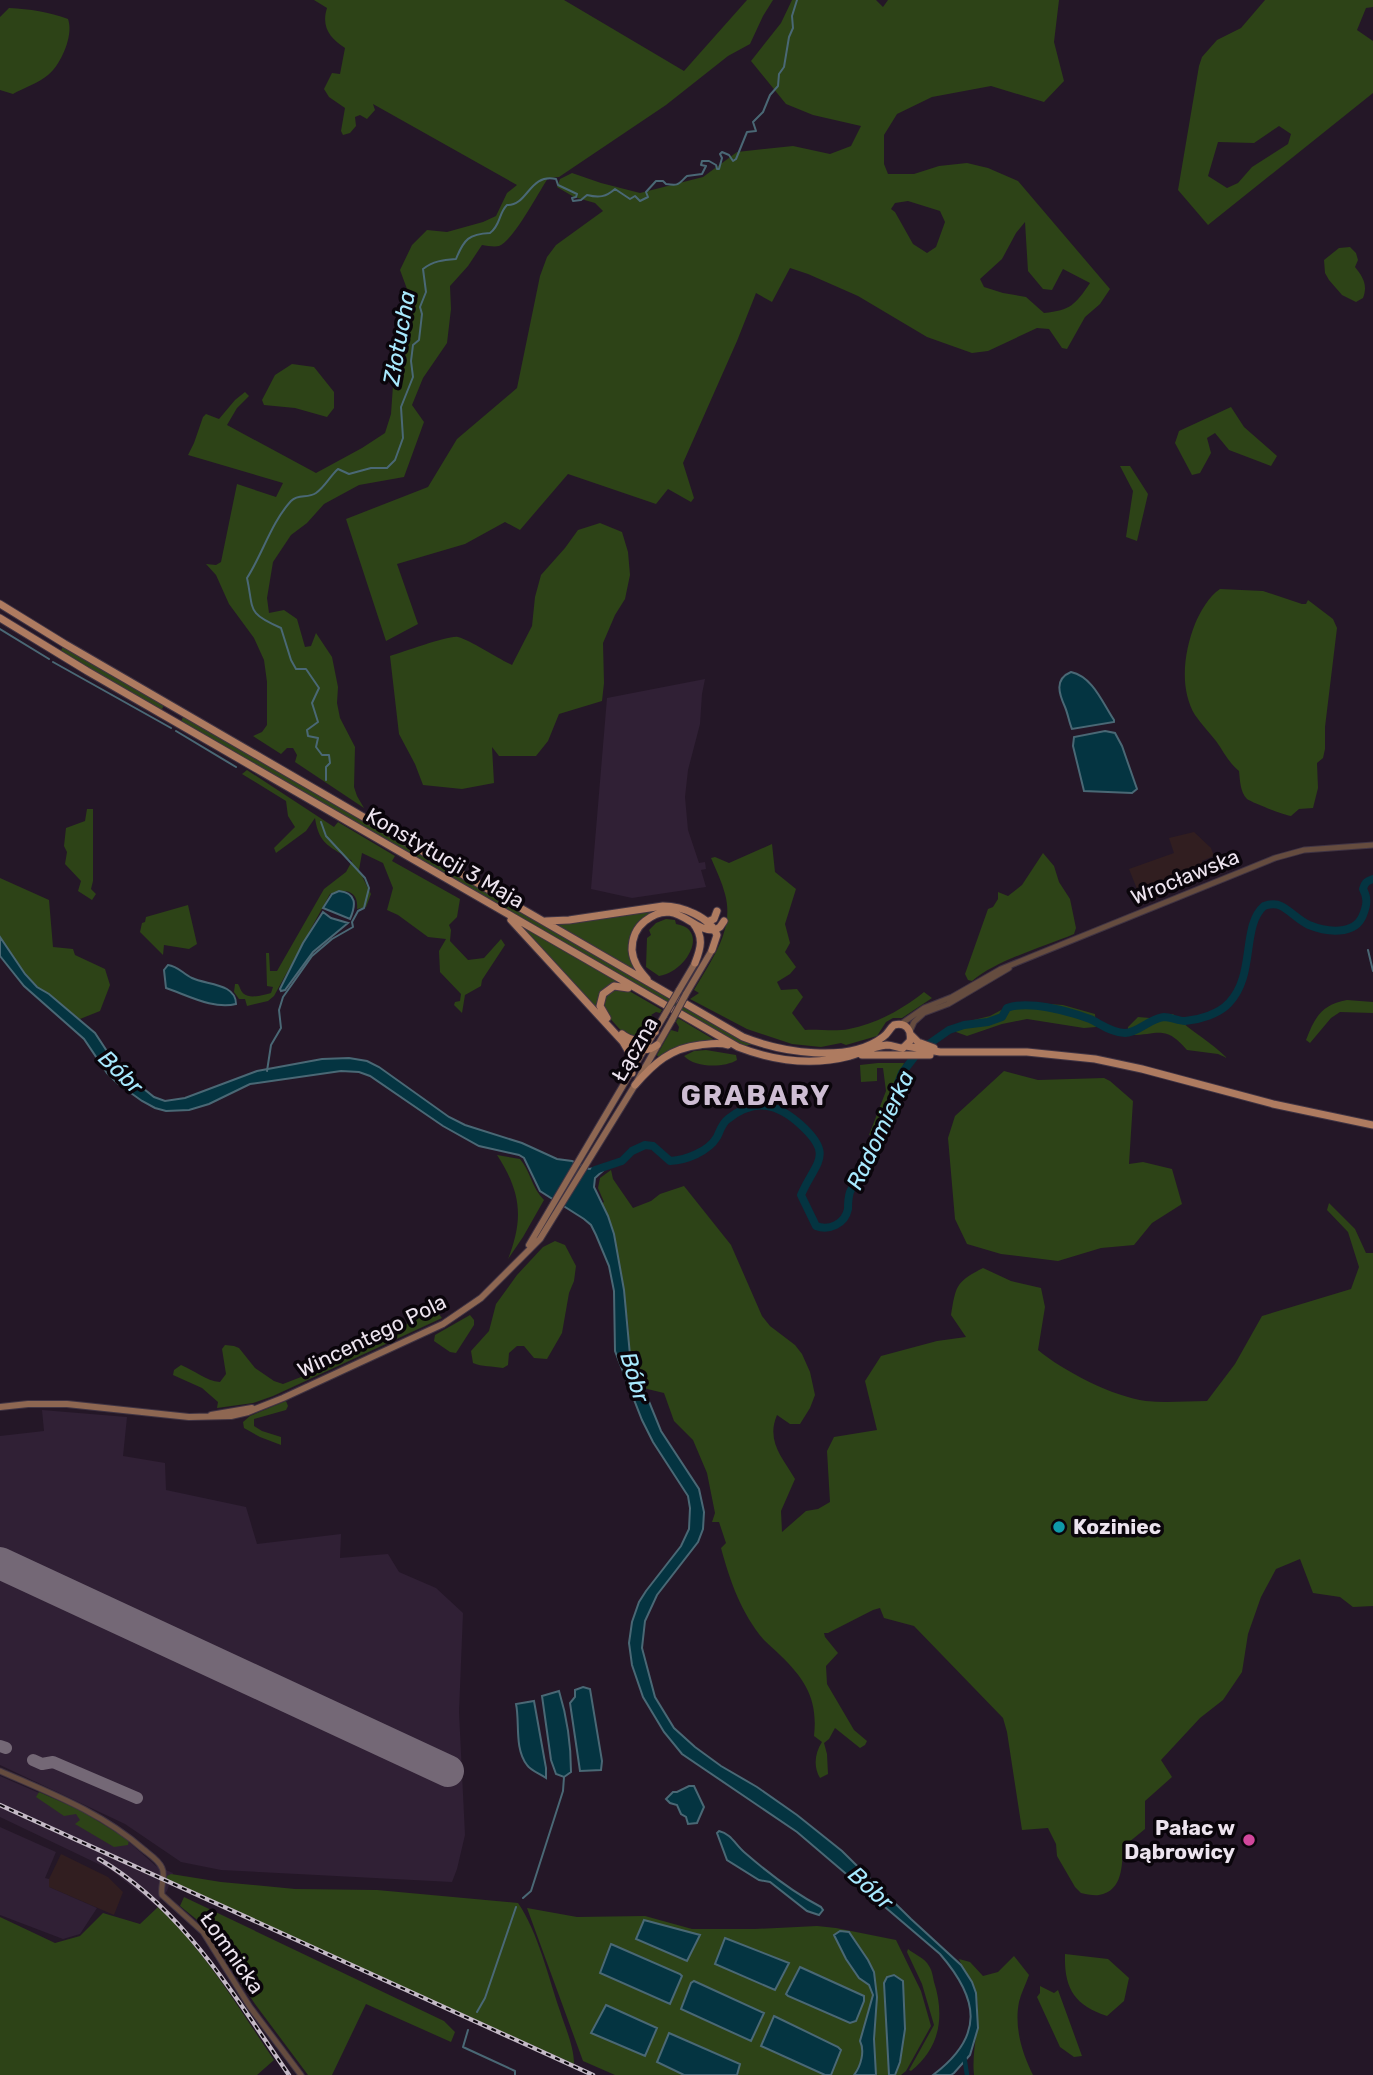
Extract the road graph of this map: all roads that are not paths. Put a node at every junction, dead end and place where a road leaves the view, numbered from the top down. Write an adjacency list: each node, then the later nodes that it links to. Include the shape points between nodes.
1 (0, 604): 6 (main road, Konstytucji 3 Maja)
2 (0, 618): 5 (main road, Konstytucji 3 Maja)
3 (1373, 845): 13 (street, Wrocławska, via 1285,855)
4 (717, 911): 9 (main road)
5 (503, 912): 15 (main road, Konstytucji 3 Maja); 20 (main road)
6 (541, 920): 9 (main road, via 557,922 667,906); 14 (main road, Konstytucji 3 Maja)
7 (690, 920): 10 (main road); 12 (main road, via 701,940); 14 (main road, via 661,913 637,929 634,959)
8 (724, 921): 10 (main road)
9 (707, 922): 10 (main road)
10 (715, 930): 11 (main road)
11 (712, 950): 21 (main road, Łączna, bridge)
12 (695, 963): 17 (main road, Łączna, bridge)
13 (1015, 964): 16 (street, Wrocławska); 18 (street, Wrocławska, via 924,1013)
14 (656, 987): 19 (main road, Konstytucji 3 Maja, via 743,1037 780,1049 813,1053 851,1050)
15 (640, 991): 17 (main road, via 609,988 602,997 601,1010 628,1039 640,1041); 24 (main road, Konstytucji 3 Maja)
16 (901, 1024): 18 (main road); 19 (main road)
17 (655, 1032): 25 (main road, Łączna)
18 (910, 1032): 23 (main road)
19 (887, 1033): 22 (main road)
20 (623, 1042): 25 (main road); 28 (main road)
21 (657, 1045): 25 (main road); 29 (main road, Łączna)
22 (892, 1045): 23 (main road); 27 (main road, Konstytucji 3 Maja)
23 (913, 1045): 26 (main road)
24 (738, 1047): 27 (main road, Konstytucji 3 Maja, via 797,1061); 29 (main road, via 719,1043 677,1050 656,1062)
25 (645, 1049): 28 (main road, Łączna)
26 (960, 1052): 27 (main road); 30 (main road, via 1095,1059)
27 (851, 1055)
28 (632, 1073): 31 (main road, Łączna)
29 (635, 1085): 31 (main road, Łączna)
30 (1373, 1125)
31 (583, 1163): 32 (main road, Wincentego Pola, via 540,1238 481,1298 443,1324 296,1392 256,1407 206,1417 66,1404)
32 (0, 1407)
33 (0, 1771): 34 (street, Łomnicka, via 92,1813 159,1863 164,1873 162,1895 203,1932 254,2013)
34 (302, 2075)

